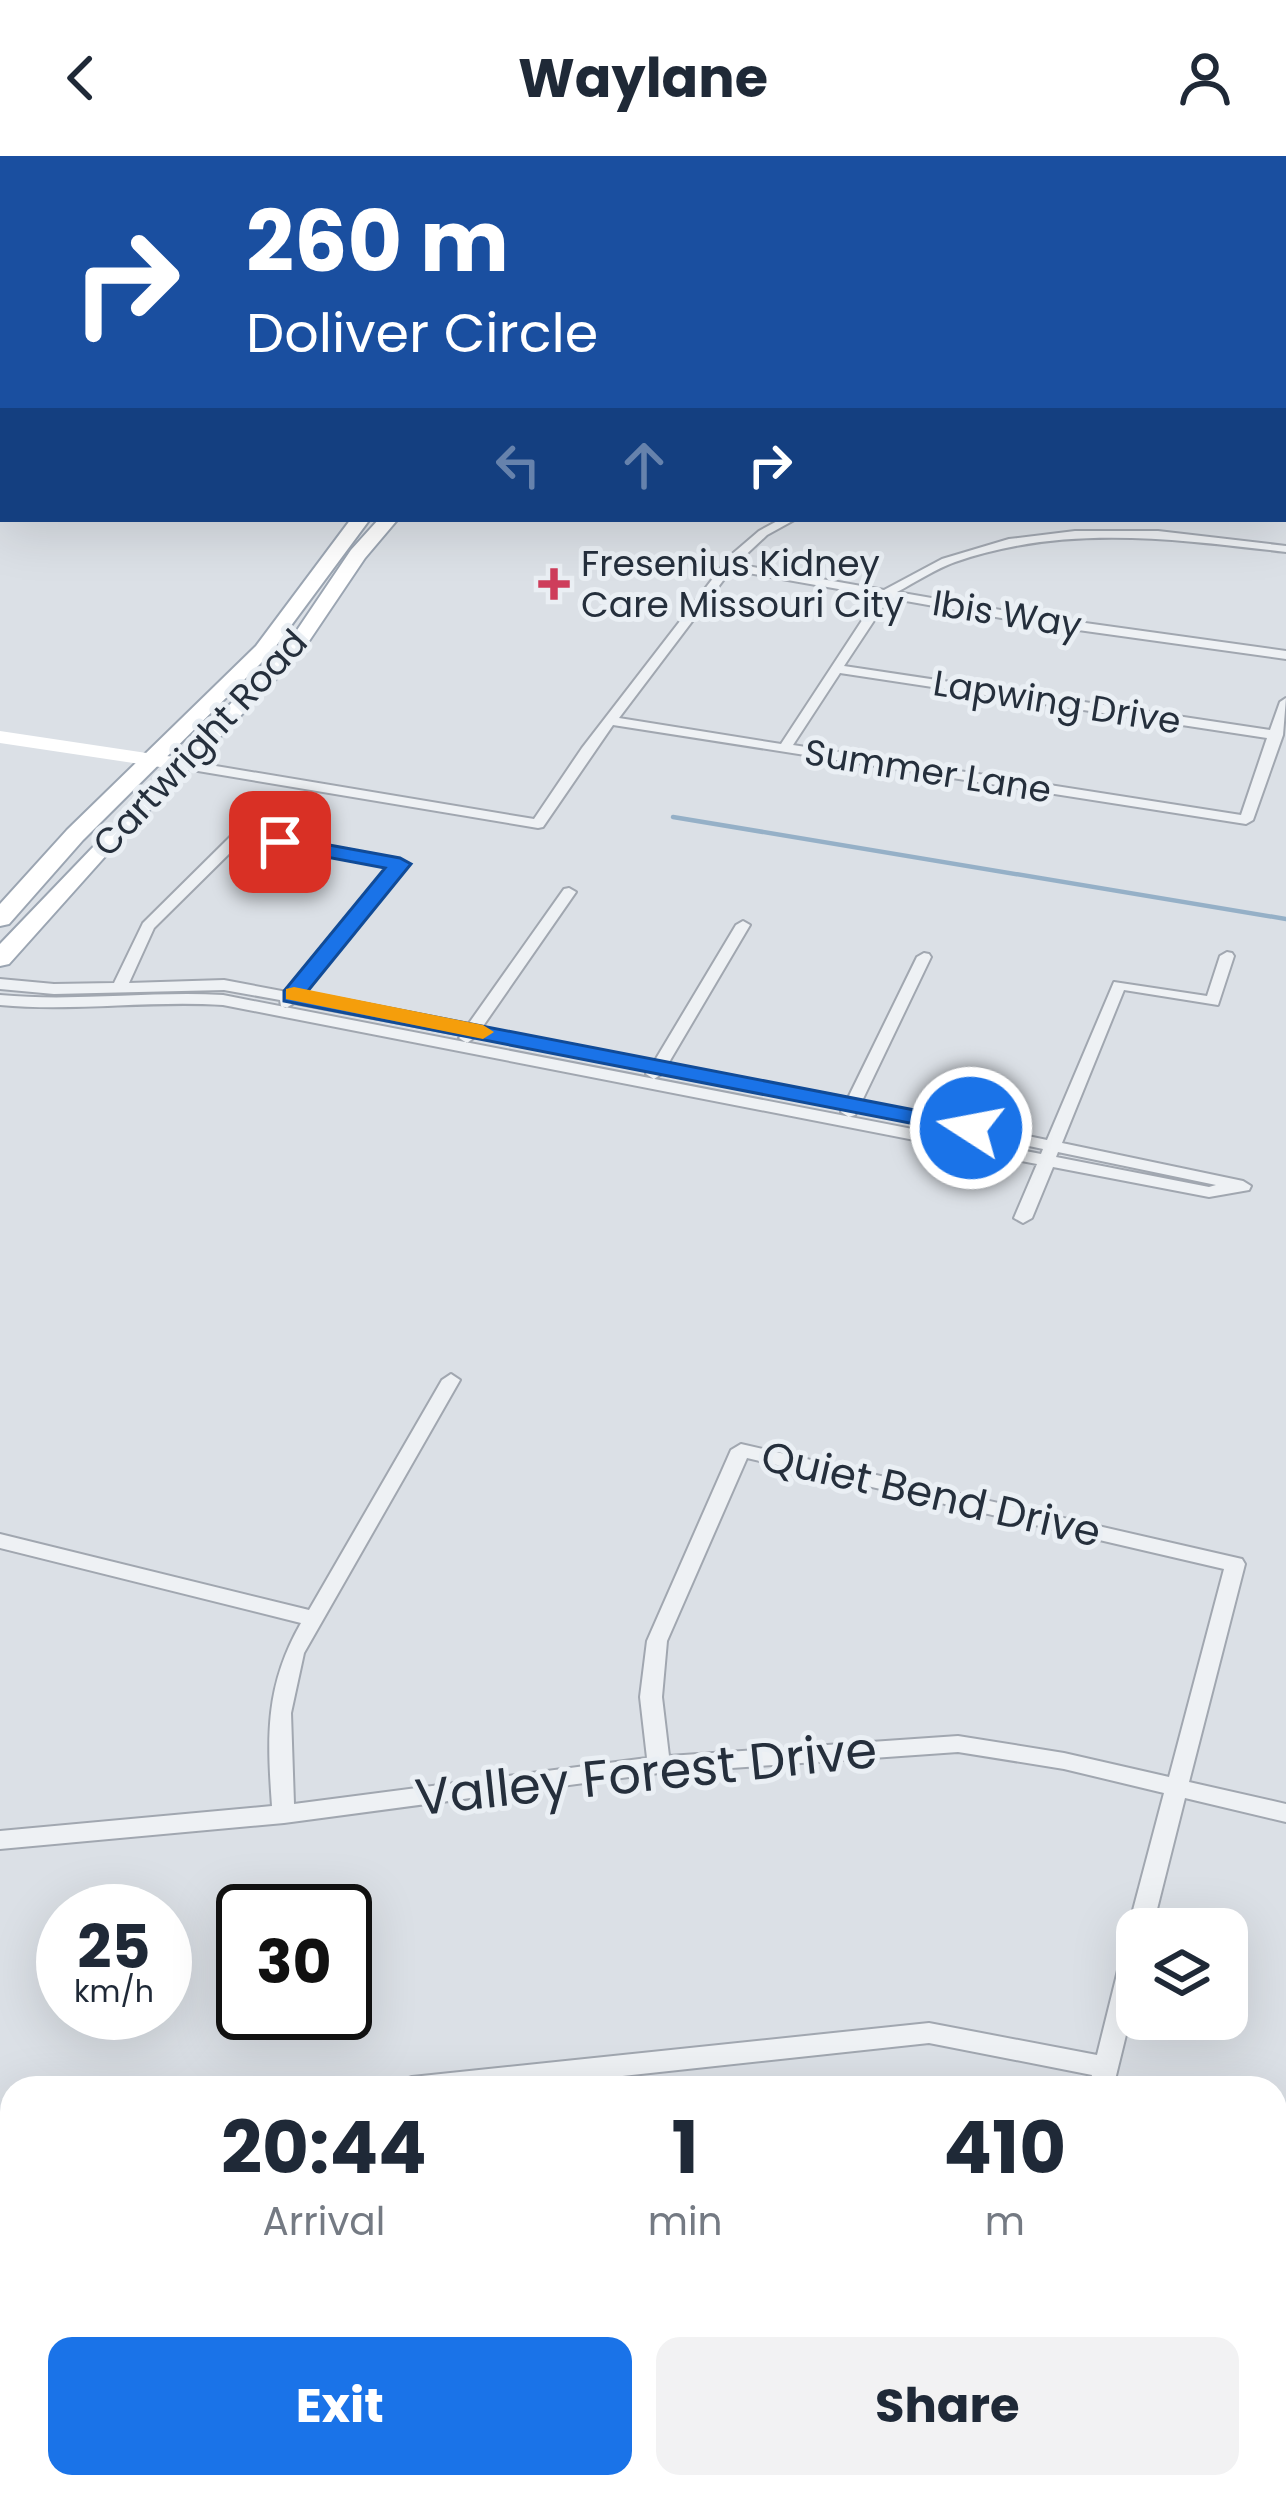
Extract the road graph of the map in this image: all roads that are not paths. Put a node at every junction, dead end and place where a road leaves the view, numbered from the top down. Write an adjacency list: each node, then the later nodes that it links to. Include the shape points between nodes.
1 (358, 522): 7 (main road, Cartwright Road)
2 (386, 522): 8 (main road, Cartwright Road)
3 (784, 522): 5 (street)
4 (1286, 549): 6 (street, via 1158,534 1039,537 946,561)
5 (729, 566): 6 (street, Ibis Way); 12 (street)
6 (885, 593): 9 (street, Ibis Way); 10 (street)
7 (288, 617): 8 (main road); 16 (main road, Cartwright Road)
8 (317, 619): 17 (main road, Cartwright Road)
9 (1286, 655)
10 (838, 669): 13 (street, Lapwing Drive); 15 (street)
11 (1286, 702): 13 (street)
12 (611, 721): 15 (street, Summer Lane); 17 (street, via 538,824)
13 (1276, 735): 15 (street, Summer Lane, via 1246,820)
14 (0, 736): 16 (street)
15 (784, 749)
16 (149, 761): 17 (street); 19 (main road, Cartwright Road)
17 (180, 764): 23 (main road, Cartwright Road)
18 (569, 892): 29 (street)
19 (0, 919)
20 (743, 925): 31 (street)
21 (1226, 956): 35 (street, via 1213,1002 1119,985)
22 (924, 957): 33 (street)
23 (0, 959)
24 (0, 984): 25 (street)
25 (120, 986): 26 (street, via 196,983); 26 (street, via 148,926 240,835 400,864)
26 (292, 996): 28 (street); 29 (street)
27 (0, 1000): 28 (street, via 197,998)
28 (278, 1011): 30 (street)
29 (472, 1030): 30 (street); 31 (street)
30 (460, 1047): 32 (street)
31 (658, 1066): 32 (street); 33 (street)
32 (648, 1084): 34 (street)
33 (853, 1104): 34 (street); 35 (street)
34 (844, 1122): 35 (street)
35 (1047, 1152): 35 (street, via 1209,1192 1243,1186); 36 (street)
36 (1023, 1218)
37 (451, 1380): 39 (street)
38 (0, 1540): 39 (street)
39 (312, 1618): 43 (street, via 280,1690)
40 (659, 1765): 41 (street, Valley Forest Drive, via 958,1744); 41 (street, Quiet Bend Drive, via 651,1697 657,1641 741,1450 1235,1564); 43 (street, Valley Forest Drive)
41 (1177, 1785): 42 (street, Valley Forest Drive); 45 (street)
42 (1286, 1813)
43 (284, 1814): 44 (street, Valley Forest Drive)
44 (0, 1840)
45 (1145, 1908)
46 (1116, 2026): 49 (street)
47 (525, 2076): 48 (street, via 929,2033)
48 (1095, 2076)
49 (1104, 2076)

